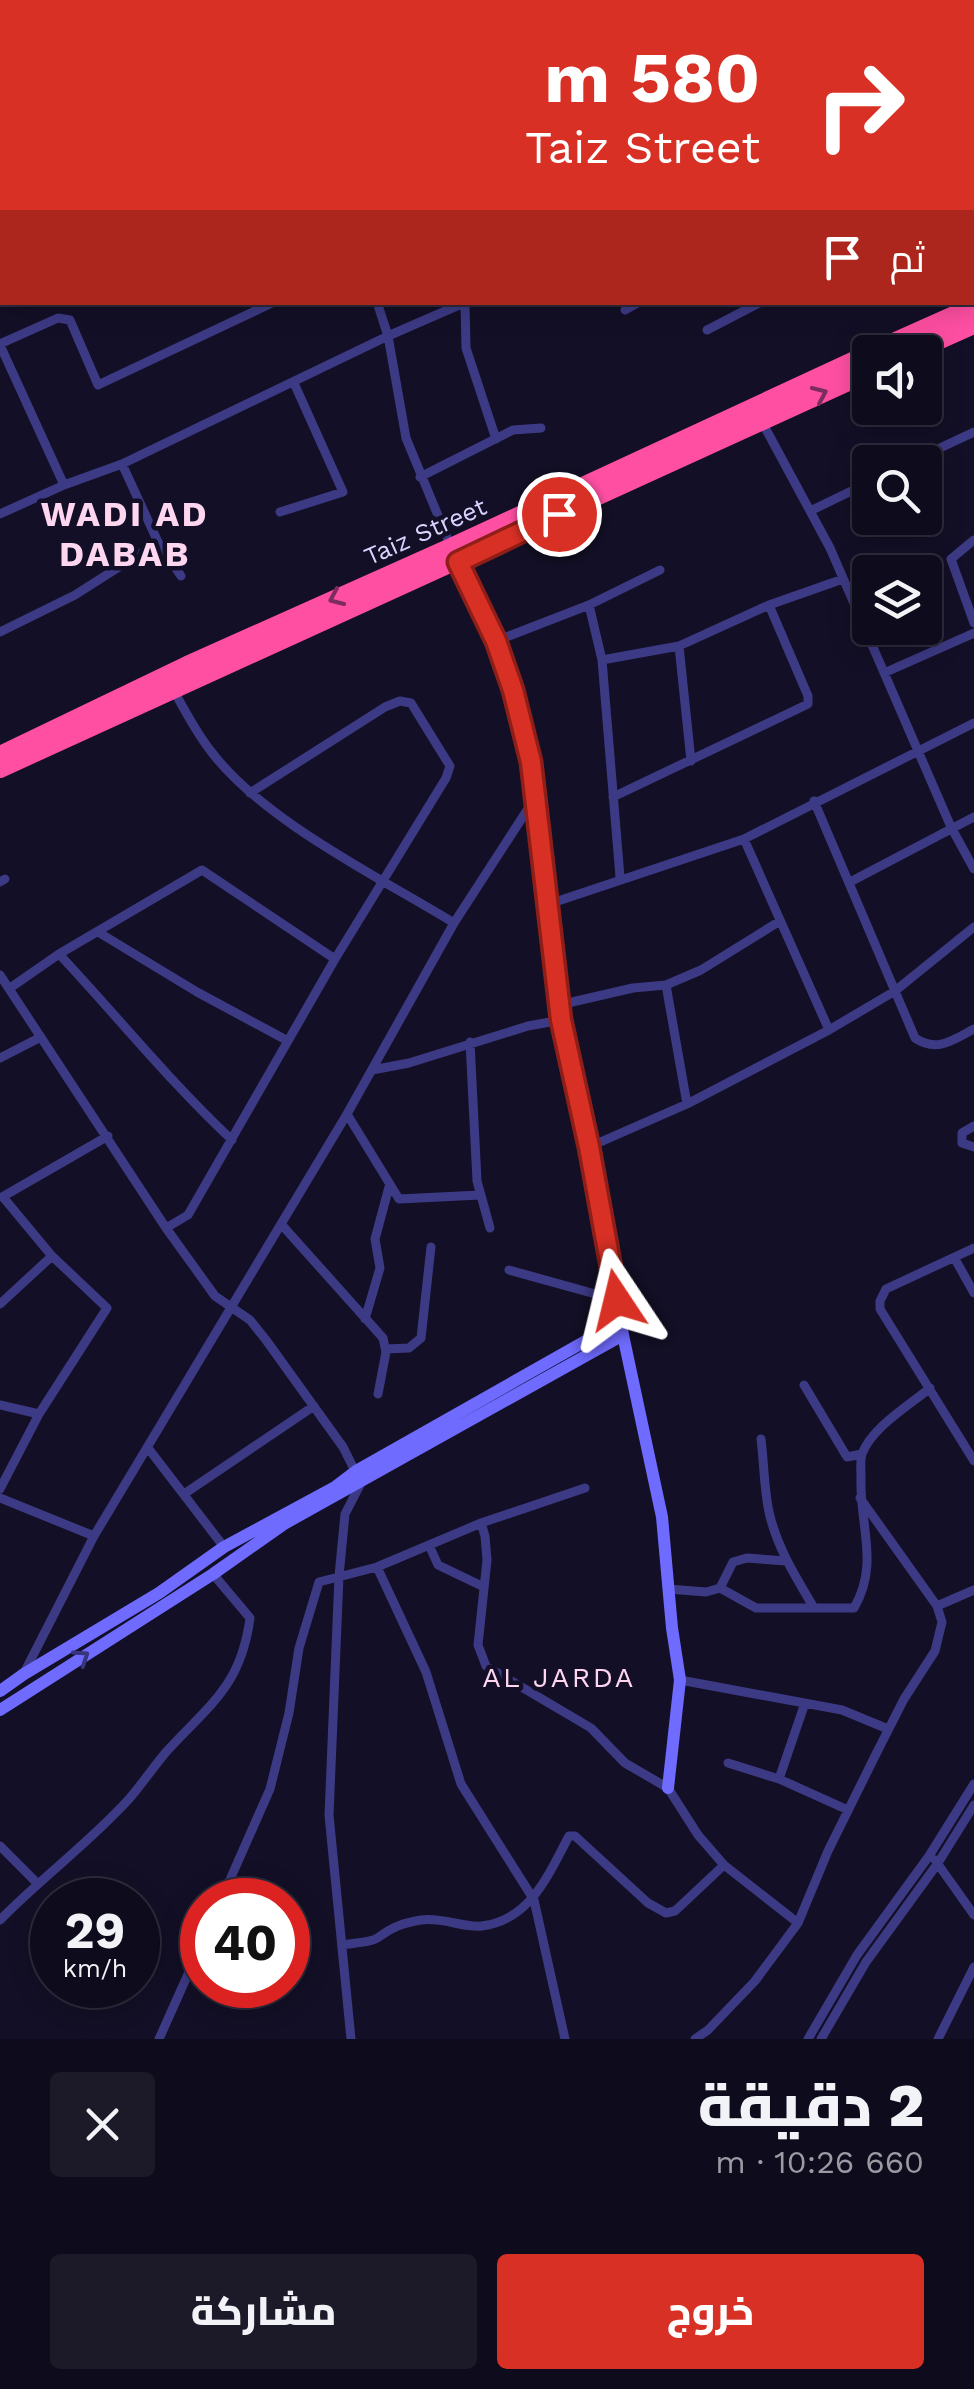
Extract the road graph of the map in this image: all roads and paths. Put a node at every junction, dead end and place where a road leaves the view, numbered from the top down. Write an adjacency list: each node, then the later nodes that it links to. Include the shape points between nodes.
1 (268, 305): 14 (street, via 98,385 70,320 58,318)
2 (378, 305): 12 (street)
3 (461, 305): 12 (street)
4 (466, 305): 21 (street, via 466,348)
5 (633, 305): 8 (street)
6 (755, 305): 10 (street)
7 (974, 306): 11 (highway, Taiz Street)
8 (625, 310)
9 (974, 326): 13 (highway)
10 (707, 330)
11 (910, 335)
12 (388, 336): 17 (street); 24 (street, via 406,438)
13 (942, 340)
14 (0, 344): 25 (street)
15 (852, 362): 32 (highway, Taiz Street)
16 (852, 380): 18 (highway, Taiz Street, one-way to 16)
17 (294, 382): 23 (street); 28 (street, via 343,492)
18 (761, 420): 27 (street); 32 (highway, Taiz Street)
19 (541, 428): 21 (street)
20 (974, 432): 22 (street)
21 (496, 439): 24 (street)
22 (942, 447)
23 (122, 464): 25 (street); 31 (street)
24 (420, 477): 32 (street)
25 (64, 485): 29 (street)
26 (852, 491): 27 (street)
27 (810, 511): 35 (street)
28 (280, 512)
29 (0, 514)
30 (974, 540): 38 (street, via 951,560)
31 (158, 542): 34 (street); 39 (street)
32 (454, 554): 41 (street); 45 (highway, Taiz Street)
33 (660, 570): 36 (street)
34 (181, 576)
35 (844, 579): 37 (street); 44 (street)
36 (589, 605): 41 (street); 43 (street)
37 (769, 605): 42 (street); 50 (street, via 808,704)
38 (974, 623)
39 (0, 632)
40 (974, 633): 44 (street)
41 (496, 641): 54 (street, via 531,762)
42 (679, 646): 43 (street); 50 (street)
43 (602, 660): 53 (street)
44 (884, 672): 48 (street)
45 (190, 673): 46 (highway, Taiz Street); 49 (highway, Taiz Street)
46 (174, 690): 51 (highway, Taiz Street); 52 (street, via 211,752)
47 (974, 722): 48 (street)
48 (918, 748): 55 (street); 57 (street)
49 (0, 755)
50 (691, 761): 53 (street)
51 (0, 770)
52 (250, 793): 61 (street); 61 (street, via 385,707 411,703 450,766)
53 (613, 797): 60 (street)
54 (533, 801): 63 (street); 65 (street)
55 (814, 802): 58 (street); 62 (street)
56 (974, 817): 57 (street)
57 (952, 827): 59 (street); 62 (street)
58 (744, 839): 60 (street); 64 (street)
59 (974, 869)
60 (620, 877): 63 (street)
61 (382, 880): 65 (street); 69 (street)
62 (850, 882): 73 (street)
63 (546, 905): 74 (street)
64 (780, 921): 71 (street); 77 (street)
65 (454, 923): 82 (street)
66 (974, 927): 73 (street)
67 (98, 932): 68 (street); 69 (street, via 202,870); 79 (street)
68 (60, 954): 72 (street); 87 (street, via 182,1094)
69 (334, 959): 79 (street)
70 (0, 975): 72 (street)
71 (666, 985): 74 (street); 83 (street)
72 (10, 988): 78 (street)
73 (895, 992): 76 (street, via 926,1046 941,1046); 77 (street)
74 (559, 1005): 75 (street)
75 (561, 1020): 80 (street); 88 (street)
76 (974, 1029)
77 (828, 1030): 83 (street)
78 (42, 1037): 81 (street); 86 (street)
79 (288, 1041): 87 (street)
80 (470, 1042): 82 (street); 91 (street)
81 (0, 1058)
82 (372, 1070): 84 (street)
83 (687, 1104): 88 (street)
84 (347, 1114): 90 (street); 93 (street)
85 (974, 1126): 89 (street, via 962,1132 962,1143)
86 (108, 1136): 92 (street); 94 (street)
87 (232, 1140): 94 (street, via 188,1215)
88 (589, 1147): 102 (street)
89 (974, 1147)
90 (388, 1186): 91 (street, via 405,1201); 105 (street, via 375,1239 380,1268)
91 (480, 1195): 95 (street)
92 (2, 1198): 98 (street)
93 (280, 1224): 104 (street); 105 (street)
94 (166, 1228): 104 (street, via 215,1296)
95 (490, 1228)
96 (431, 1247): 107 (street, via 421,1338 409,1348)
97 (974, 1248): 99 (street)
98 (52, 1256): 103 (street); 113 (street, via 107,1308)
99 (955, 1258): 101 (street); 109 (street, via 886,1289 880,1300)
100 (509, 1270): 102 (street)
101 (974, 1293)
102 (617, 1300): 106 (street)
103 (0, 1304)
104 (232, 1308): 112 (street, via 250,1320); 115 (street)
105 (365, 1319): 107 (street)
106 (622, 1328): 118 (street); 134 (street, via 662,1517)
107 (386, 1349): 110 (street)
108 (804, 1385): 116 (street, via 847,1457)
109 (930, 1388): 116 (street); 117 (street)
110 (378, 1394)
111 (0, 1405): 113 (street)
112 (314, 1406): 118 (street); 121 (street)
113 (39, 1414): 120 (street)
114 (761, 1439): 128 (street, via 769,1511)
115 (148, 1448): 121 (street); 125 (street)
116 (862, 1454): 123 (street)
117 (974, 1461)
118 (359, 1477): 127 (street); 130 (street); 131 (street, via 344,1514)
119 (585, 1488): 124 (street)
120 (0, 1489)
121 (184, 1494): 127 (street)
122 (0, 1498): 125 (street)
123 (860, 1498): 136 (street); 137 (street, via 870,1550 862,1593 854,1608)
124 (481, 1523): 126 (street); 132 (street)
125 (94, 1536): 138 (street)
126 (429, 1544): 129 (street); 132 (street, via 438,1565)
127 (224, 1547): 138 (street)
128 (786, 1561): 133 (street, via 733,1562); 137 (street)
129 (377, 1568): 131 (street); 158 (street, via 426,1672 461,1784)
130 (213, 1574): 140 (street, one-way to 130); 155 (street, via 250,1618 238,1669 129,1798)
131 (338, 1576): 156 (street, via 319,1582 270,1789); 162 (street, via 329,1815)
132 (484, 1587): 148 (street, via 478,1645 486,1666 591,1728 625,1764)
133 (720, 1588): 134 (street); 137 (street, via 756,1608)
134 (668, 1590): 139 (street)
135 (974, 1590): 136 (street)
136 (937, 1606): 144 (street, via 942,1622 936,1650)
137 (814, 1608)
138 (24, 1674): 140 (street); 141 (street)
139 (680, 1680): 142 (street); 148 (street)
140 (30, 1690): 143 (street)
141 (0, 1692)
142 (805, 1703): 144 (street); 146 (street)
143 (0, 1710)
144 (888, 1729): 150 (street)
145 (728, 1763): 146 (street)
146 (778, 1778): 150 (street)
147 (974, 1784): 152 (street)
148 (668, 1788): 153 (street)
149 (974, 1805): 152 (street)
150 (848, 1810): 161 (street)
151 (0, 1846): 154 (street)
152 (934, 1859): 159 (street); 165 (street); 170 (street, via 857,1955)
153 (724, 1865): 158 (street, via 666,1913 569,1836); 161 (street)
154 (32, 1878)
155 (41, 1878)
156 (231, 1878)
157 (30, 1888): 160 (street)
158 (534, 1900): 162 (street, via 481,1926 416,1921); 168 (street)
159 (974, 1915)
160 (0, 1920)
161 (798, 1923): 169 (street, via 755,1981)
162 (342, 1945): 167 (street)
163 (974, 1967): 172 (street)
164 (180, 1992): 166 (street)
165 (824, 2034): 171 (street)
166 (159, 2039)
167 (351, 2039)
168 (566, 2039)
169 (694, 2039)
170 (808, 2039)
171 (838, 2039)
172 (938, 2039)

